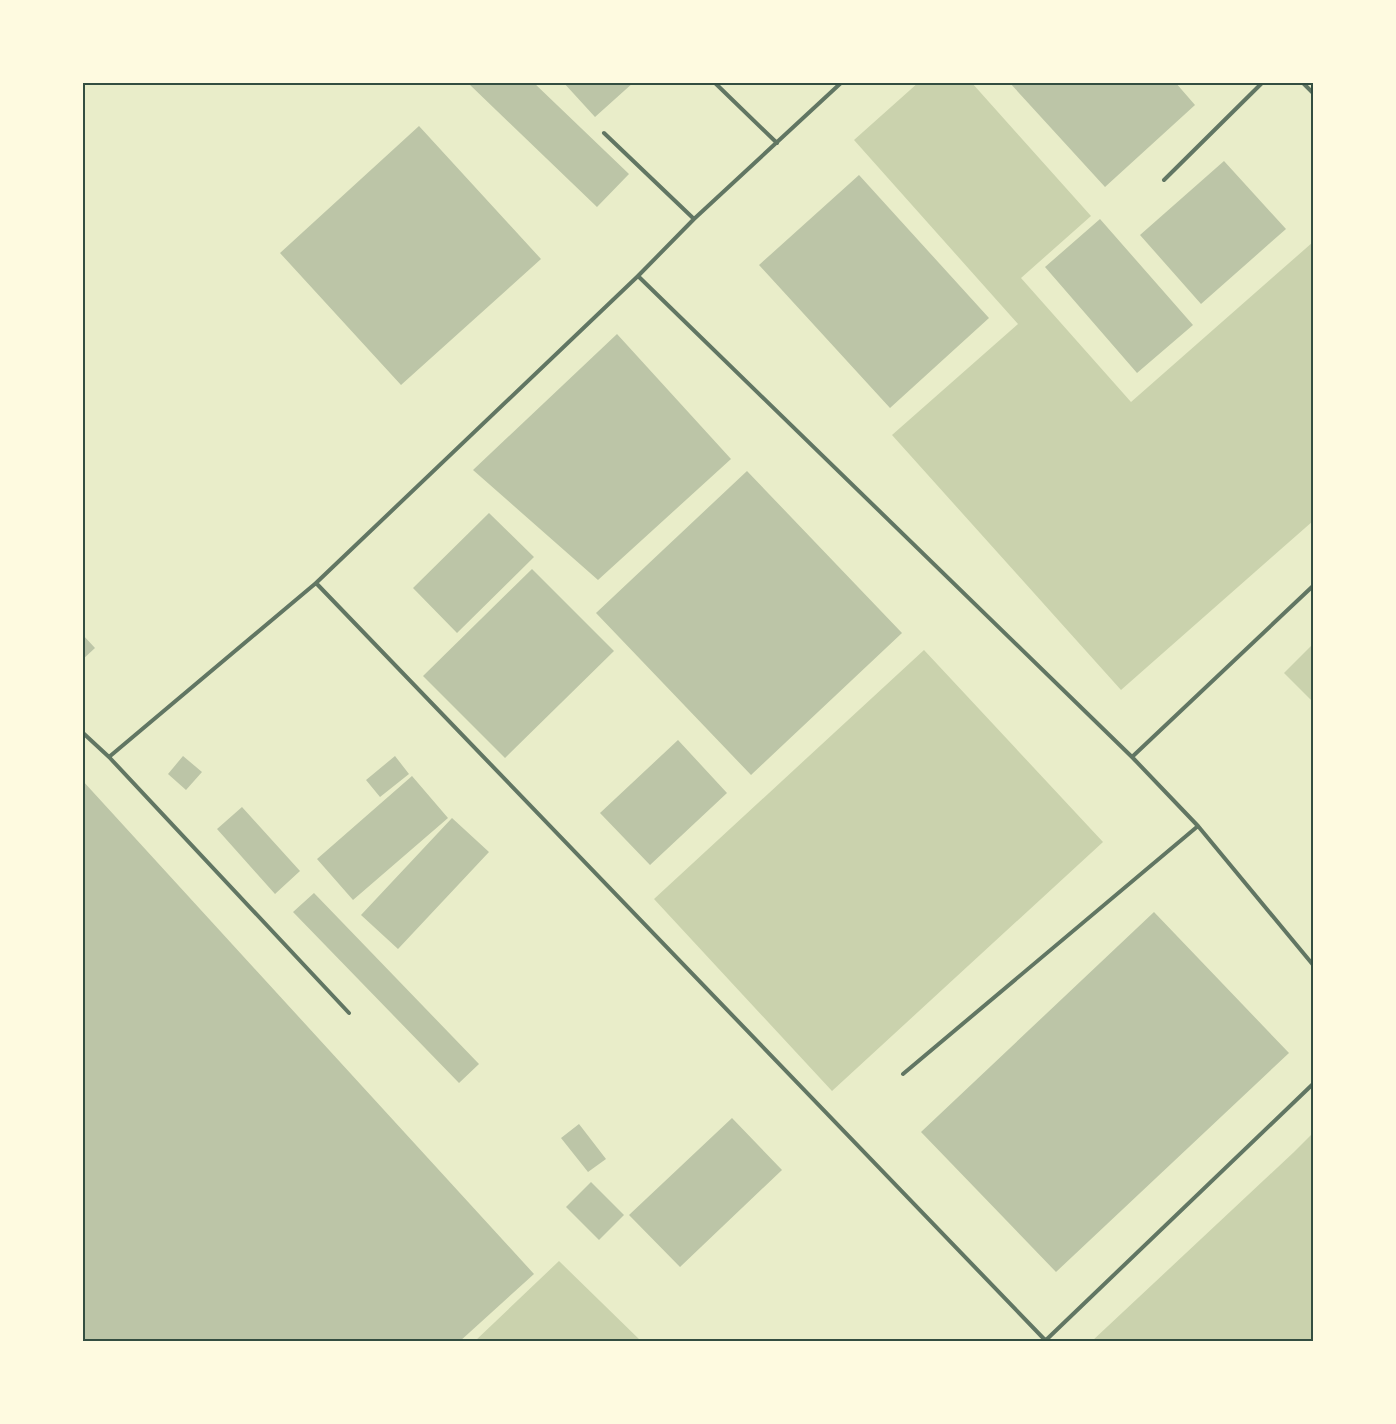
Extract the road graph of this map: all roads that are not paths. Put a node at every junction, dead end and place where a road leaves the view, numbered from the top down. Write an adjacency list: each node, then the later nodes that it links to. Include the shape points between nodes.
1 (714, 82): 7 (lane)
2 (842, 82): 7 (lane)
3 (1263, 82): 8 (lane)
4 (1302, 82): 5 (lane)
5 (1314, 94)
6 (604, 133): 9 (lane)
7 (777, 142): 9 (lane)
8 (1164, 180)
9 (694, 219): 10 (lane)
10 (638, 276): 11 (lane); 15 (lane)
11 (316, 583): 14 (lane); 21 (lane)
12 (1314, 585): 15 (lane)
13 (82, 732): 14 (lane)
14 (110, 757): 18 (lane)
15 (1132, 757): 16 (lane)
16 (1198, 826): 17 (lane); 19 (lane)
17 (1314, 966)
18 (349, 1013)
19 (903, 1074)
20 (1314, 1082): 21 (lane)
21 (1046, 1341)

